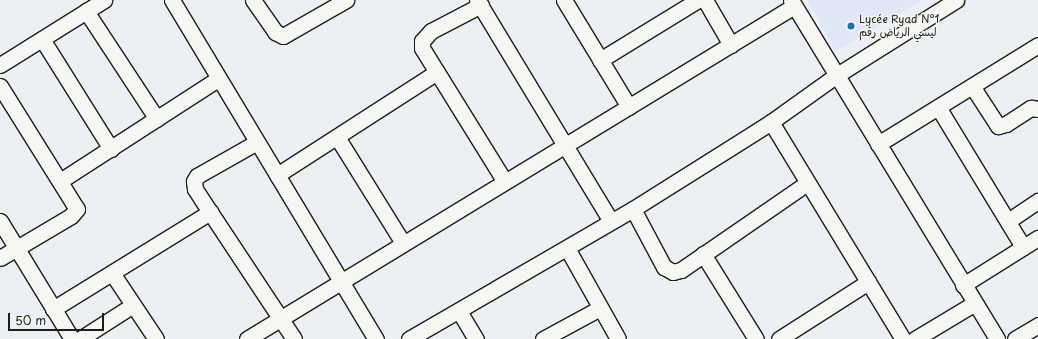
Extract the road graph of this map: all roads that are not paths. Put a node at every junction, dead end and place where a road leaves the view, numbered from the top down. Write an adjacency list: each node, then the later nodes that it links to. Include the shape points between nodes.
1 (104, 0): 11 (street)
2 (172, 0): 19 (street)
3 (253, 0): 4 (street, via 275,32 284,36)
4 (346, 0)
5 (564, 0): 15 (street)
6 (698, 0): 15 (street)
7 (704, 0): 13 (street)
8 (956, 0): 18 (street)
9 (479, 3): 17 (street, via 425,36 422,48); 30 (street)
10 (792, 3): 13 (street); 18 (street)
11 (86, 11): 12 (street); 25 (street)
12 (42, 38): 16 (street); 31 (street)
13 (731, 45): 22 (street)
14 (1038, 45): 21 (street)
15 (600, 60): 22 (street)
16 (0, 65)
17 (437, 72): 27 (street); 33 (street)
18 (837, 75): 26 (street); 29 (street)
19 (219, 78): 25 (street); 28 (street)
20 (0, 86): 34 (street)
21 (972, 86): 23 (street); 24 (street, via 998,126 1006,124 1031,108)
22 (629, 107): 30 (street)
23 (938, 107): 29 (street); 41 (street)
24 (1038, 110)
25 (157, 119): 31 (street)
26 (771, 122): 35 (street); 37 (street)
27 (337, 136): 32 (street); 43 (street)
28 (257, 142): 32 (street); 38 (street, via 197,176 194,182 195,189)
29 (878, 144): 52 (street)
30 (565, 146): 33 (street); 39 (street)
31 (111, 149): 34 (street)
32 (277, 175): 50 (street)
33 (504, 180): 43 (street)
34 (60, 181): 45 (street, via 77,209 76,213)
35 (807, 183): 47 (street); 51 (street)
36 (1038, 202): 41 (street)
37 (632, 209): 39 (street); 47 (street, via 664,267 673,272 681,270)
38 (210, 212): 49 (street); 58 (street)
39 (610, 220): 46 (street)
40 (0, 221): 45 (street)
41 (1008, 221): 44 (street)
42 (1038, 238): 44 (street)
43 (403, 243): 50 (street)
44 (1023, 247): 52 (street)
45 (16, 248): 48 (street); 56 (street)
46 (567, 248): 55 (street); 57 (street)
47 (704, 254): 70 (street)
48 (0, 258)
49 (112, 273): 54 (street); 56 (street)
50 (341, 281): 58 (street); 65 (street)
51 (868, 282): 71 (street); 72 (street)
52 (963, 285): 53 (street)
53 (975, 303): 73 (street); 74 (street)
54 (133, 305): 61 (street); 62 (street)
55 (600, 308): 68 (street); 69 (street)
56 (54, 309): 60 (street)
57 (459, 311): 66 (street); 67 (street)
58 (280, 319): 63 (street); 64 (street)
59 (1038, 325): 75 (street)
60 (72, 339)
61 (80, 339)
62 (156, 339)
63 (247, 339)
64 (294, 339)
65 (376, 339)
66 (409, 339)
67 (476, 339)
68 (543, 339)
69 (618, 339)
70 (756, 339)
71 (779, 339)
72 (903, 339)
73 (914, 339)
74 (997, 339)
75 (1015, 339)

